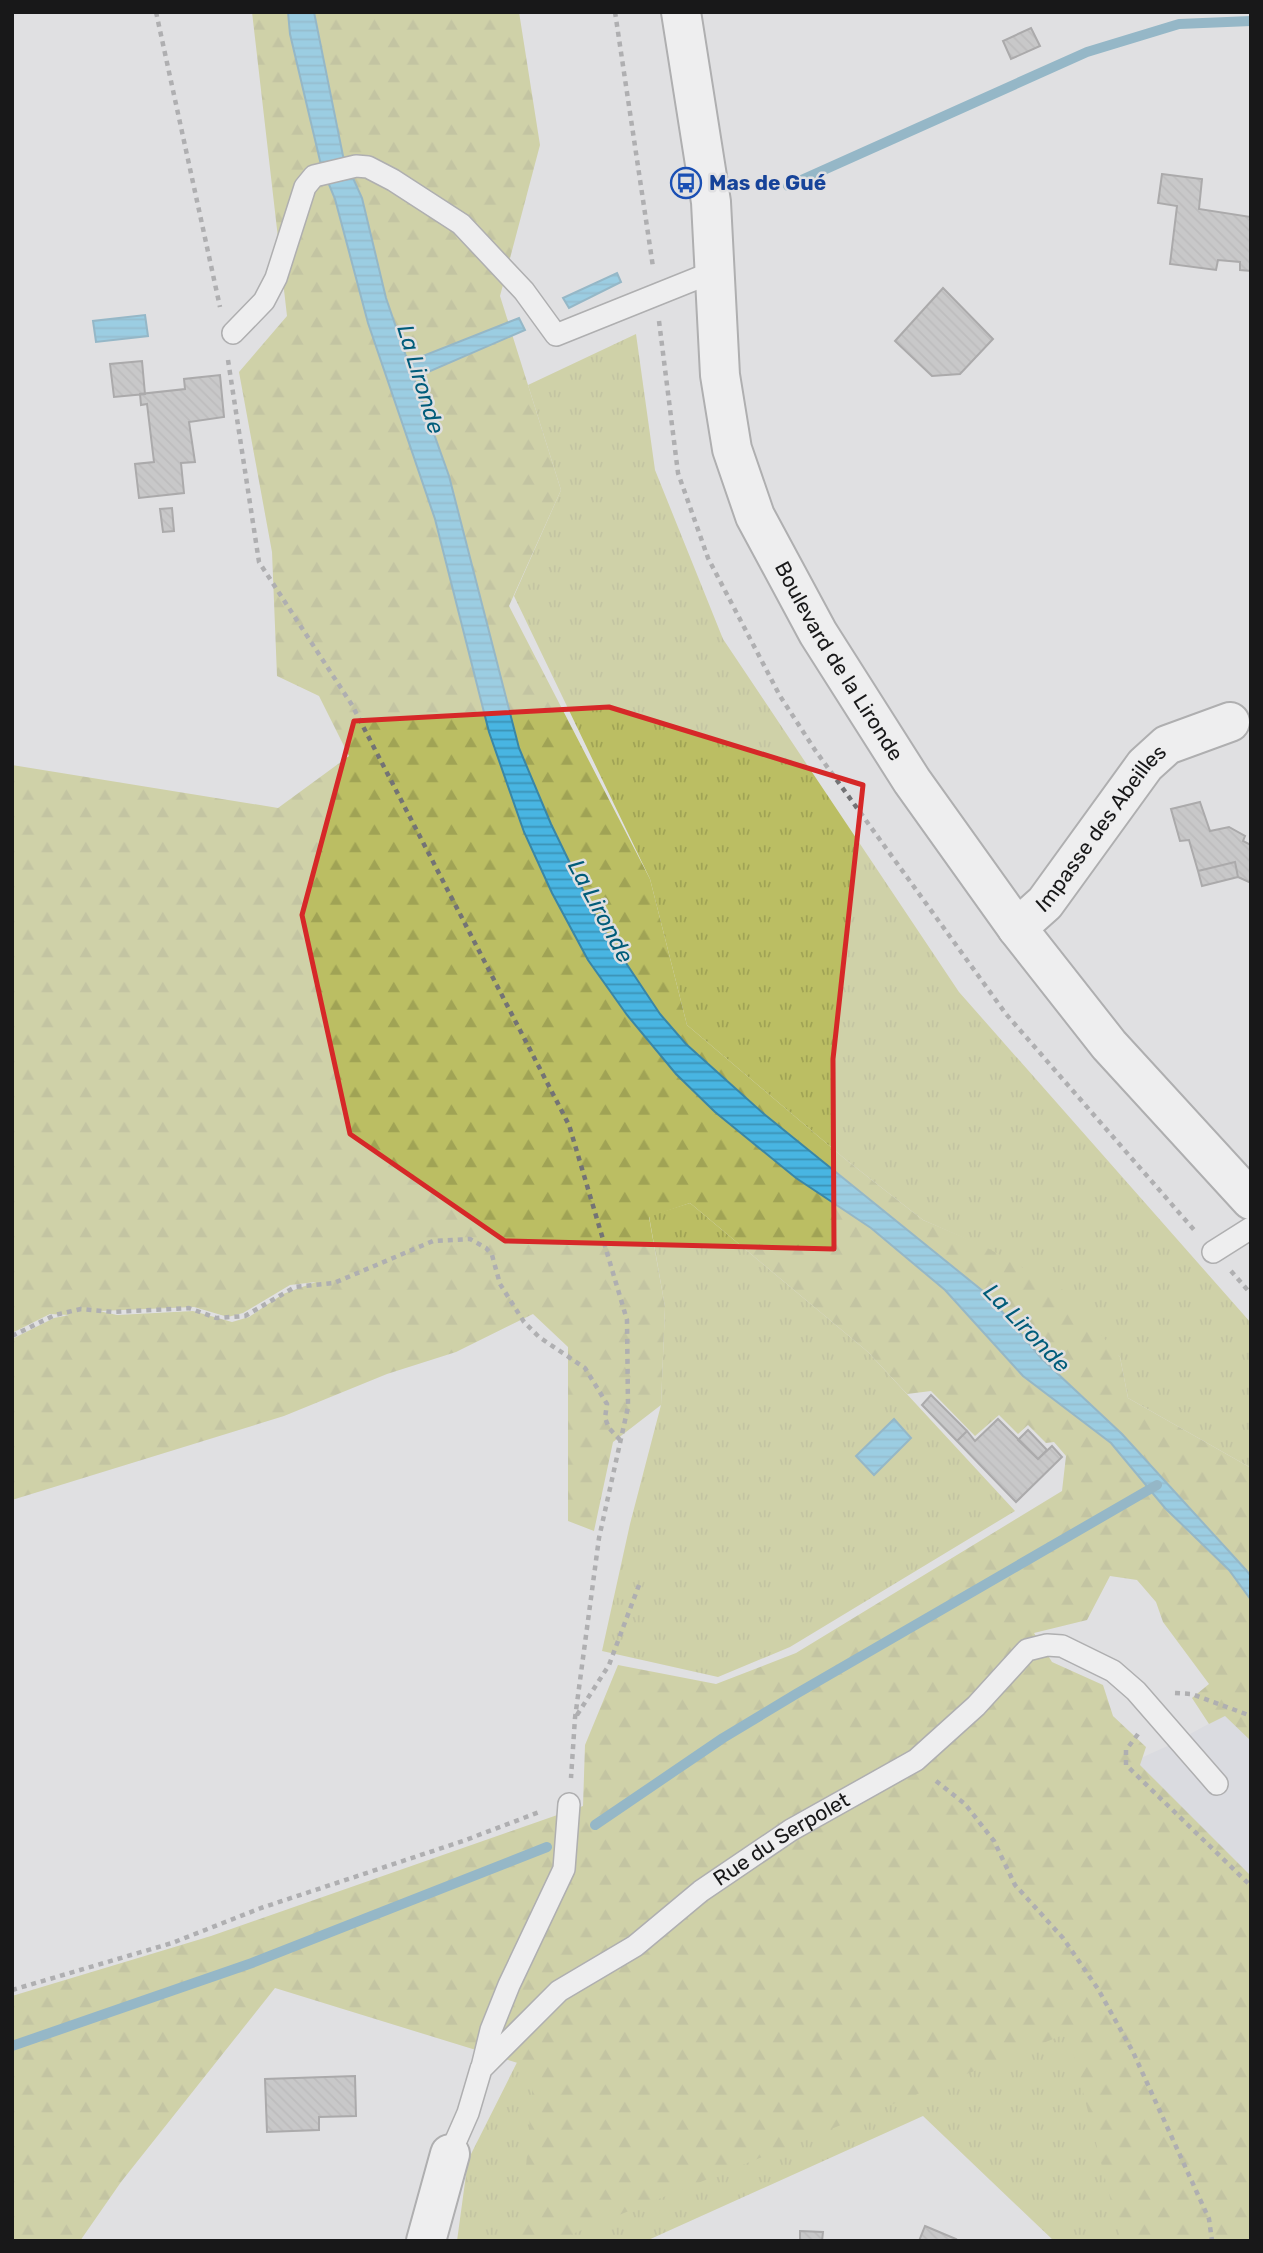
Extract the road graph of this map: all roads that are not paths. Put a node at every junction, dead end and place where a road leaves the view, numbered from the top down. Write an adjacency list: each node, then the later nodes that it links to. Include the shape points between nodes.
1 (681, 12): 2 (street, Boulevard de la Lironde, via 711,202)
2 (713, 272): 3 (lane, via 556,335 524,291 461,224 393,180 369,167 356,166 314,176 298,205 276,278 264,301); 5 (street, Boulevard de la Lironde, via 720,375 732,449 755,516 825,645 912,781)
3 (228, 325)
4 (1230, 722): 5 (street, Impasse des Abeilles, via 1167,746 1146,765 1045,904)
5 (1017, 928): 6 (street, Boulevard de la Lironde, via 1109,1045)
6 (1251, 1200)
7 (1251, 1228): 8 (lane)
8 (1213, 1252)
9 (1217, 1784): 11 (lane, Rue du Serpolet, via 1151,1707 1113,1671 1062,1646 1027,1650 976,1706 916,1760 791,1830 701,1891 635,1946 559,1991)
10 (569, 1804): 11 (lane, via 564,1869 491,2030)
11 (481, 2069): 12 (lane, Rue du Serpolet)
12 (450, 2154): 13 (street, Rue du Serpolet)
13 (426, 2241)

